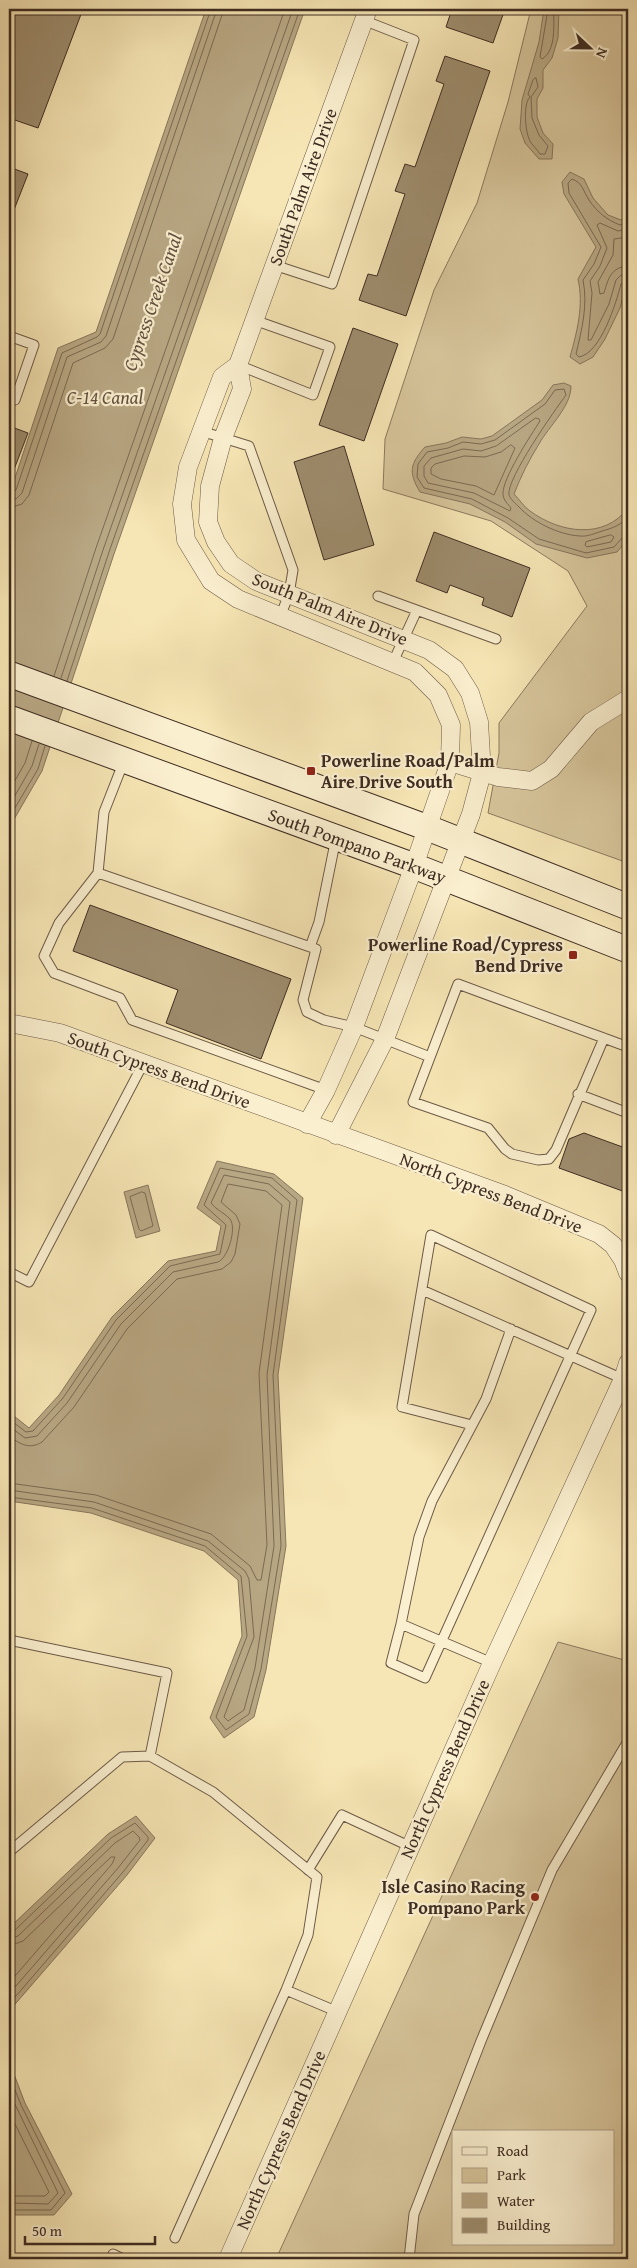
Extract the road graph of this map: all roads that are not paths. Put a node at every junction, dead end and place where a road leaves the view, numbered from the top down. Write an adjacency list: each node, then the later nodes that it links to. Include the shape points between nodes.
1 (366, 15): 2 (street, South Palm Aire Drive); 2 (lane, via 414,40 332,284)
2 (274, 266): 3 (street, South Palm Aire Drive)
3 (254, 320): 5 (street, South Palm Aire Drive); 5 (lane, via 330,347 313,395)
4 (9, 336): 6 (lane, via 34,345 15,400)
5 (238, 365): 7 (street, South Palm Aire Drive, via 222,377); 8 (street, South Palm Aire Drive, via 242,389)
6 (9, 401)
7 (201, 431): 8 (lane); 12 (street, South Palm Aire Drive, via 188,467 182,504 186,540 211,581 238,599)
8 (223, 438): 9 (lane, via 248,446 293,570); 9 (street, South Palm Aire Drive, via 210,486 208,522 216,542 231,564 256,581)
9 (288, 594): 12 (lane); 14 (street, South Palm Aire Drive)
10 (378, 596): 11 (lane)
11 (417, 610): 13 (lane); 14 (lane)
12 (280, 617): 15 (street, South Palm Aire Drive)
13 (496, 639)
14 (403, 640): 15 (lane); 21 (street, South Palm Aire Drive, via 429,650 455,670 470,693 479,722)
15 (393, 662): 20 (street, South Palm Aire Drive, via 415,672 438,695 451,725)
16 (9, 674): 22 (main road)
17 (628, 699): 21 (street, via 591,722 551,769 532,781)
18 (9, 718): 19 (main road, South Pompano Parkway)
19 (124, 760): 23 (main road, South Pompano Parkway); 26 (lane, via 104,812)
20 (450, 762): 21 (street); 22 (street, South Palm Aire Drive)
21 (482, 772): 24 (street, South Palm Aire Drive)
22 (428, 828): 24 (main road); 25 (street)
23 (336, 838): 25 (main road, South Pompano Parkway); 29 (lane, via 319,922)
24 (461, 841): 27 (street); 28 (main road)
25 (414, 866): 27 (main road, South Pompano Parkway); 32 (street)
26 (98, 873): 29 (lane); 38 (lane, via 59,923 44,956 54,973 120,998 132,1020)
27 (448, 879): 30 (main road, South Pompano Parkway); 34 (street)
28 (628, 907)
29 (310, 947): 32 (lane, via 316,949 303,1000 307,1012)
30 (628, 950)
31 (9, 1023): 37 (street, South Cypress Bend Drive, via 60,1033)
32 (354, 1027): 34 (lane); 38 (street)
33 (604, 1038): 35 (lane); 36 (lane, via 458,984); 39 (lane)
34 (385, 1039): 36 (lane); 42 (street)
35 (628, 1047)
36 (430, 1057): 39 (lane, via 413,1102 488,1128 512,1154 548,1159 556,1150)
37 (143, 1064): 41 (street, South Cypress Bend Drive); 43 (lane, via 28,1282)
38 (326, 1090): 41 (street)
39 (578, 1094): 40 (lane)
40 (628, 1113)
41 (307, 1124): 42 (street, North Cypress Bend Drive)
42 (336, 1135): 44 (street, North Cypress Bend Drive, via 505,1195 599,1234 613,1245 624,1260)
43 (9, 1272)
44 (628, 1273)
45 (422, 1290): 46 (lane); 47 (lane, via 431,1235 591,1310); 49 (lane, via 402,1407)
46 (511, 1329): 47 (lane); 49 (lane, via 486,1400)
47 (571, 1356): 48 (lane); 52 (lane)
48 (626, 1371): 53 (street, North Cypress Bend Drive)
49 (472, 1425): 50 (lane, via 432,1501 419,1537)
50 (401, 1624): 52 (lane); 52 (lane, via 391,1663 417,1675 426,1678)
51 (9, 1640): 55 (lane, via 167,1673)
52 (442, 1642): 53 (lane)
53 (492, 1663): 56 (street, North Cypress Bend Drive)
54 (628, 1741): 65 (lane, via 552,1870 414,2214)
55 (150, 1756): 57 (lane, via 122,1757); 58 (lane, via 213,1792)
56 (411, 1847): 58 (lane, via 342,1815); 60 (street, North Cypress Bend Drive)
57 (9, 1852)
58 (308, 1870): 59 (lane, via 317,1877 315,1900 308,1936)
59 (286, 1990): 60 (lane); 61 (lane)
60 (338, 2012): 64 (street, North Cypress Bend Drive)
61 (175, 2238)
62 (111, 2259): 63 (lane, via 113,2254)
63 (123, 2259)
64 (228, 2259)
65 (409, 2259)

